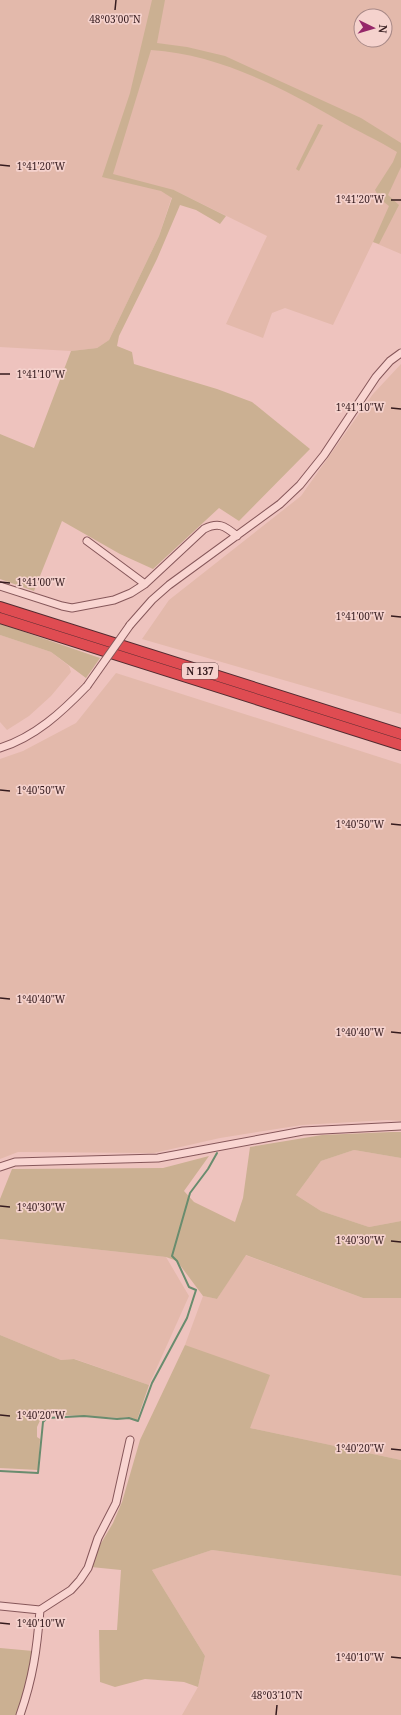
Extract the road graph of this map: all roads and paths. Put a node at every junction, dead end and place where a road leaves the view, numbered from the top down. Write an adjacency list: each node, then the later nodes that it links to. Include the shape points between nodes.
1 (401, 354): 2 (street, via 390,361 376,377 328,450 300,485 280,504)
2 (237, 536): 4 (street, via 220,525 204,529); 10 (street, bridge, via 152,600 130,625 87,686 69,705 25,737)
3 (87, 540): 4 (street)
4 (145, 584): 5 (street, via 114,600 72,608)
5 (0, 586)
6 (0, 607): 8 (highway, N 137)
7 (0, 618): 9 (highway, N 137)
8 (401, 734)
9 (401, 745)
10 (0, 748)
11 (401, 1126): 12 (street, via 303,1131 158,1158 15,1162)
12 (0, 1167)
13 (130, 1440): 15 (street, via 116,1503 98,1538 88,1568 71,1590)
14 (0, 1606): 15 (street)
15 (40, 1610): 16 (street, via 35,1665)
16 (20, 1715)

